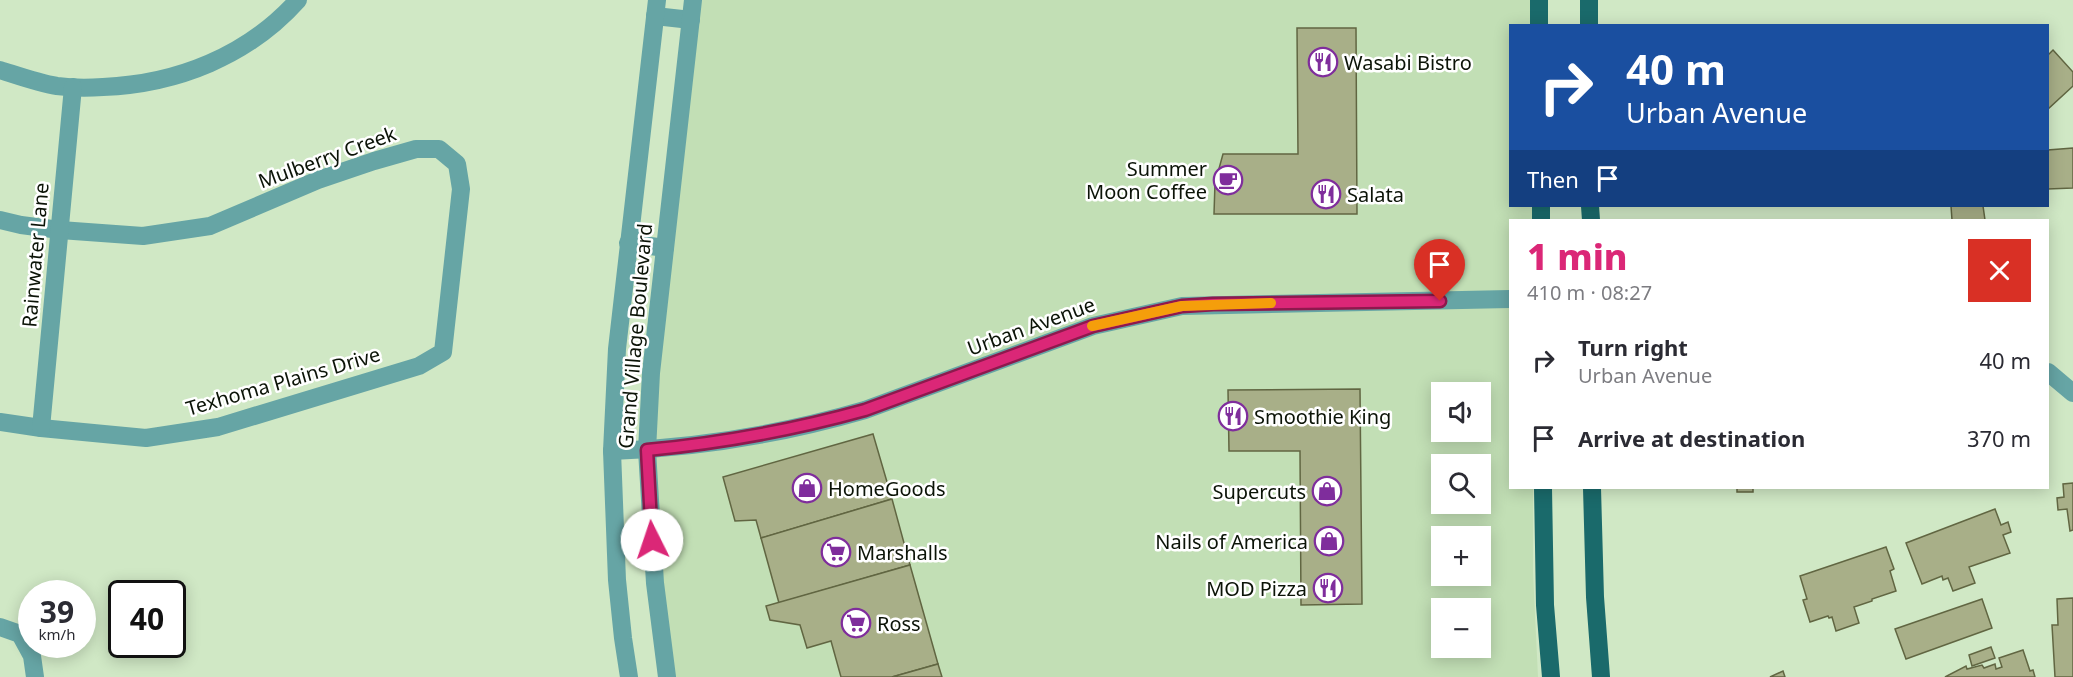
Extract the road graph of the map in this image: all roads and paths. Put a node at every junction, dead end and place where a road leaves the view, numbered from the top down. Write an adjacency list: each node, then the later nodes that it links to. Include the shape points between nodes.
1 (298, 0): 10 (street, via 257,38 190,72 126,86)
2 (693, 0): 6 (street, Grand Village Boulevard)
3 (1539, 0): 7 (main road)
4 (1589, 0): 8 (main road)
5 (656, 8): 6 (street); 13 (street, Grand Village Boulevard)
6 (691, 20): 14 (street, Grand Village Boulevard)
7 (1539, 24)
8 (1589, 24)
9 (0, 70): 10 (street)
10 (73, 87): 12 (street, Rainwater Lane)
11 (0, 220): 12 (street, Mulberry Creek)
12 (60, 230): 16 (street, Mulberry Creek, via 142,236 210,226 318,180 417,149 439,149 457,164 461,189); 20 (street, Rainwater Lane)
13 (628, 243): 14 (street); 22 (street, Grand Village Boulevard)
14 (665, 248): 21 (street, Grand Village Boulevard)
15 (1509, 299): 21 (street, Urban Avenue, via 1182,306 1093,326 827,421 750,437)
16 (443, 352): 20 (street, Texhoma Plains Drive, via 419,366 218,427 146,438)
17 (2049, 373): 18 (street)
18 (2073, 393)
19 (0, 422): 20 (street, Texhoma Plains Drive)
20 (41, 428)
21 (647, 450): 22 (street, Urban Avenue); 28 (street, Grand Village Boulevard, via 655,583)
22 (612, 451): 27 (street, Grand Village Boulevard, via 617,580)
23 (1543, 489): 29 (main road)
24 (1592, 489): 30 (main road)
25 (0, 627): 26 (street, via 20,633 32,656)
26 (34, 677)
27 (629, 677)
28 (667, 677)
29 (1551, 677)
30 (1601, 677)

